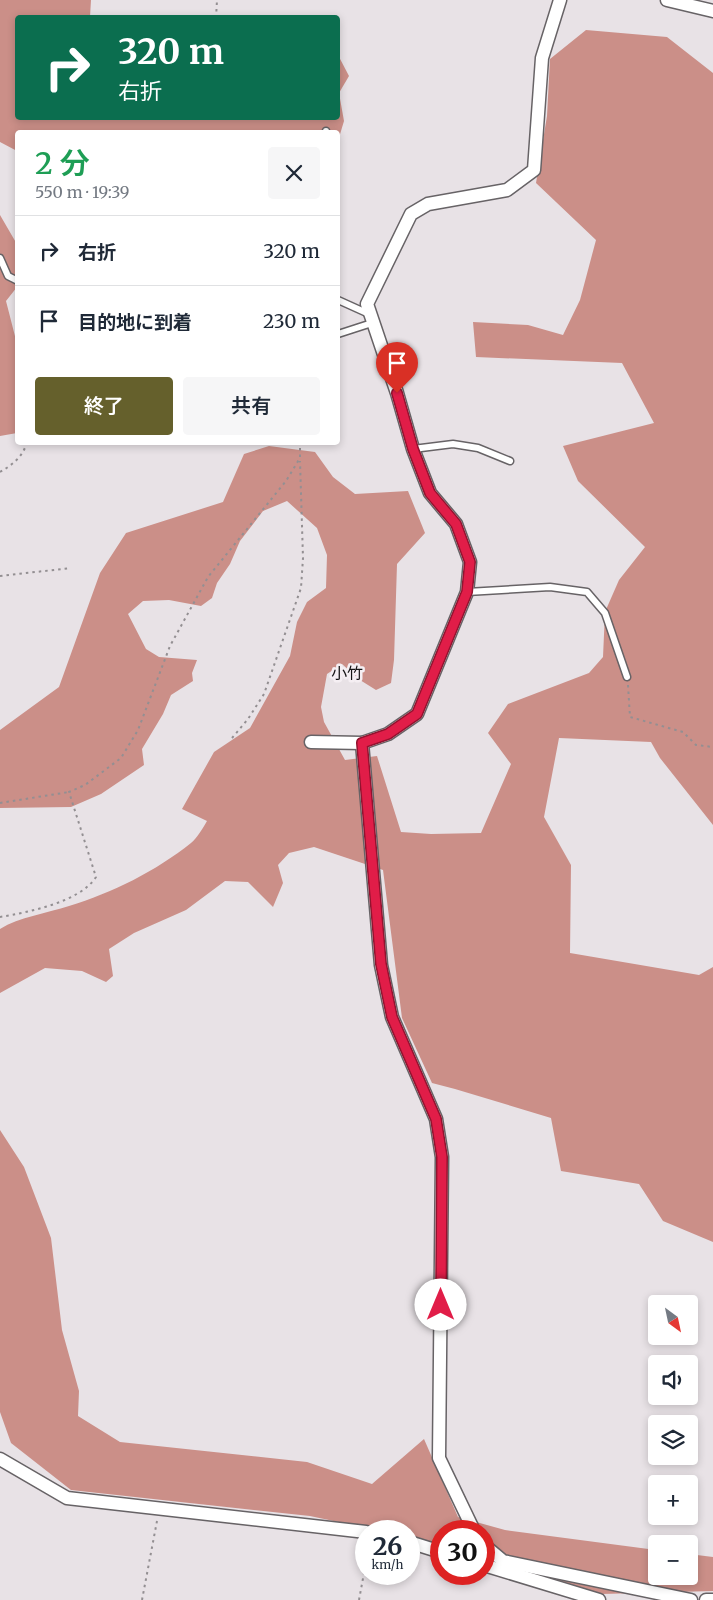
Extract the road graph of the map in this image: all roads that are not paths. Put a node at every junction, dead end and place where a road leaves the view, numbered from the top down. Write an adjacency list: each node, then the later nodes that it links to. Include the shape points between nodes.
1 (560, 0): 7 (street, via 542,58 534,170 507,190 428,204 411,214 367,304)
2 (667, 0): 3 (street)
3 (713, 11)
4 (0, 258): 5 (lane, via 8,276)
5 (15, 280)
6 (340, 301): 7 (lane)
7 (371, 318): 8 (lane); 9 (street)
8 (340, 333)
9 (413, 449): 10 (lane, via 453,444 478,448); 11 (street, via 430,493 456,524 470,562)
10 (510, 461)
11 (467, 592): 12 (lane, via 550,587 587,592 605,612); 14 (street, via 417,714 388,734)
12 (627, 677)
13 (311, 742): 14 (street)
14 (362, 743): 16 (street, via 381,964 392,1017 436,1119 442,1157 439,1458)
15 (0, 1459): 17 (street, via 67,1498)
16 (469, 1520)
17 (355, 1531)
18 (495, 1555): 21 (street, via 502,1561)
19 (495, 1568): 20 (street)
20 (599, 1600)
21 (691, 1600)
22 (706, 1600): 23 (street)
23 (713, 1600)

